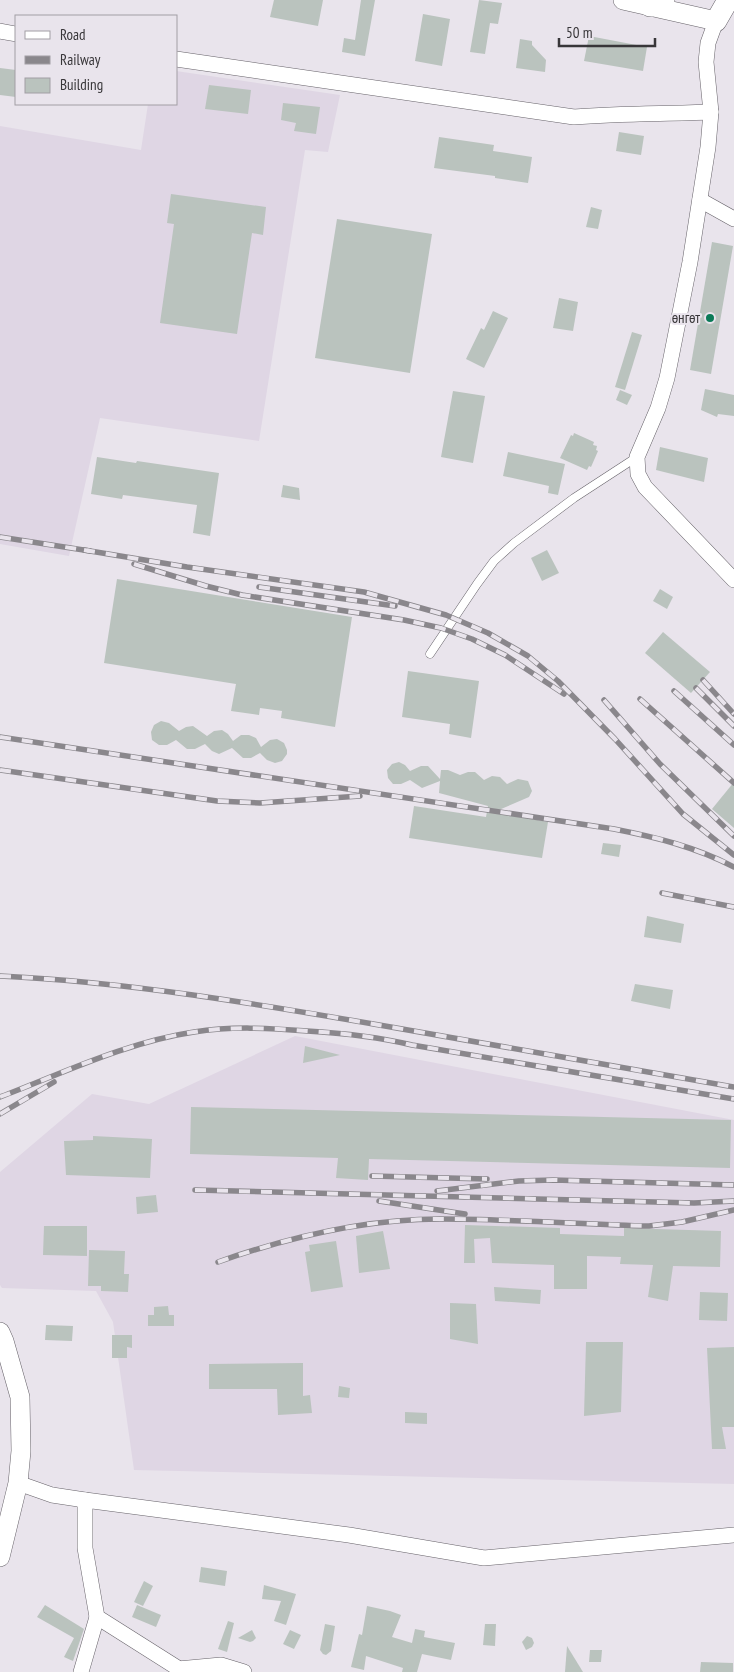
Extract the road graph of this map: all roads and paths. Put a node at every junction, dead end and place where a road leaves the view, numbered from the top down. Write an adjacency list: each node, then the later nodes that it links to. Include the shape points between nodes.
1 (623, 0): 4 (street)
2 (717, 0): 5 (main road)
3 (728, 0): 5 (main road)
4 (657, 3): 5 (street)
5 (725, 23): 9 (street, via 708,43 706,62)
6 (0, 31): 7 (street)
7 (15, 34)
8 (178, 59): 9 (street, via 574,117)
9 (711, 112): 10 (street)
10 (700, 200): 11 (street); 12 (street, via 667,378)
11 (734, 219)
12 (637, 457): 13 (street, via 638,474 645,488); 14 (lane, via 574,498 494,561)
13 (734, 580)
14 (430, 654)
15 (0, 1332): 16 (street, via 20,1397)
16 (18, 1483): 17 (street, via 52,1495); 19 (street)
17 (85, 1500): 18 (street, via 349,1535 484,1558); 20 (street, via 84,1548)
18 (734, 1535)
19 (0, 1557)
20 (97, 1616): 21 (street); 22 (street)
21 (181, 1670): 23 (street, via 221,1665)
22 (81, 1672)
23 (244, 1672)

